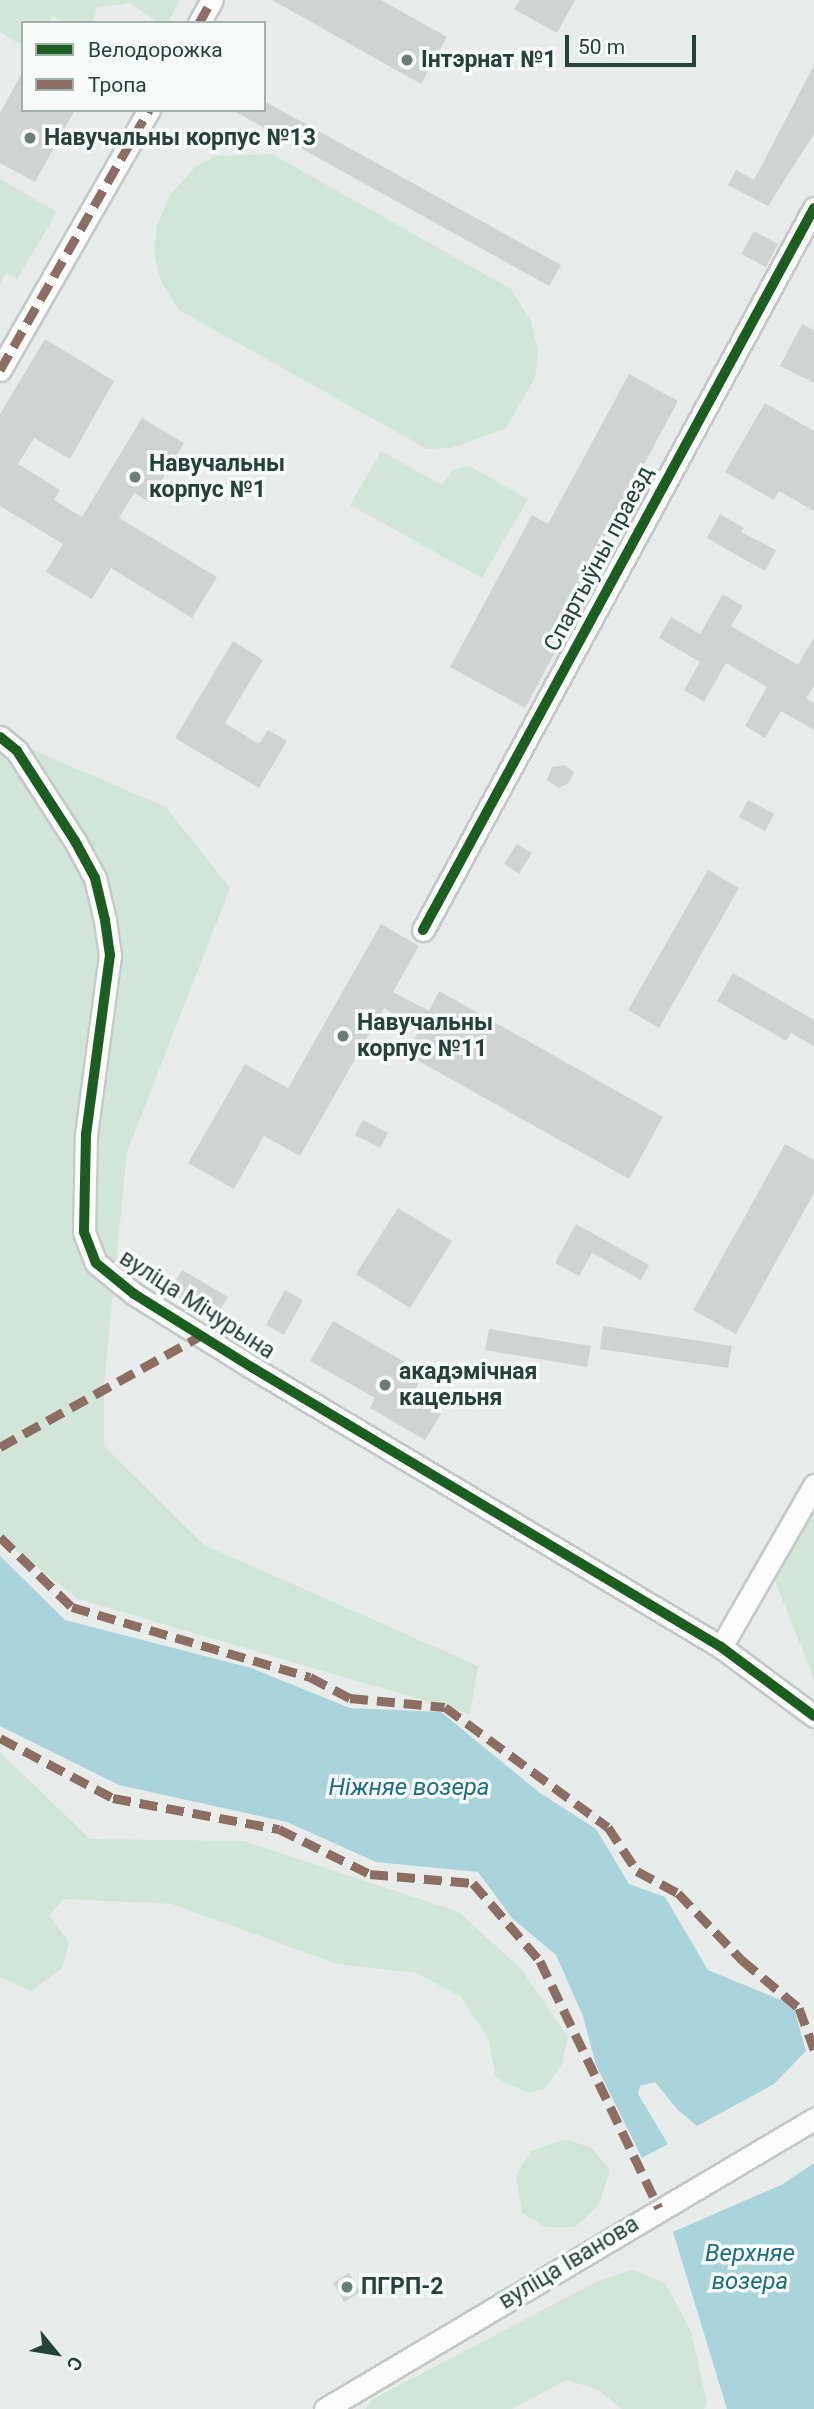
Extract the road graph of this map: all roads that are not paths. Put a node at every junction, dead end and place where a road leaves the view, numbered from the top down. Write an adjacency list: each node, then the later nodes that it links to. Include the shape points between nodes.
1 (212, 0): 2 (street)
2 (200, 21)
3 (148, 112): 5 (street)
4 (814, 208): 7 (street, Спартыўны праезд)
5 (0, 370)
6 (0, 737): 9 (street, вуліца Мічурына, via 17,751 75,841 94,878 105,920 110,955 86,1157 84,1233 96,1264 134,1294 253,1368)
7 (423, 930)
8 (814, 1485): 9 (street)
9 (721, 1647): 10 (street, вуліца Мічурына)
10 (814, 1716)
11 (814, 2119): 12 (street, вуліца Іванова)
12 (325, 2409)

